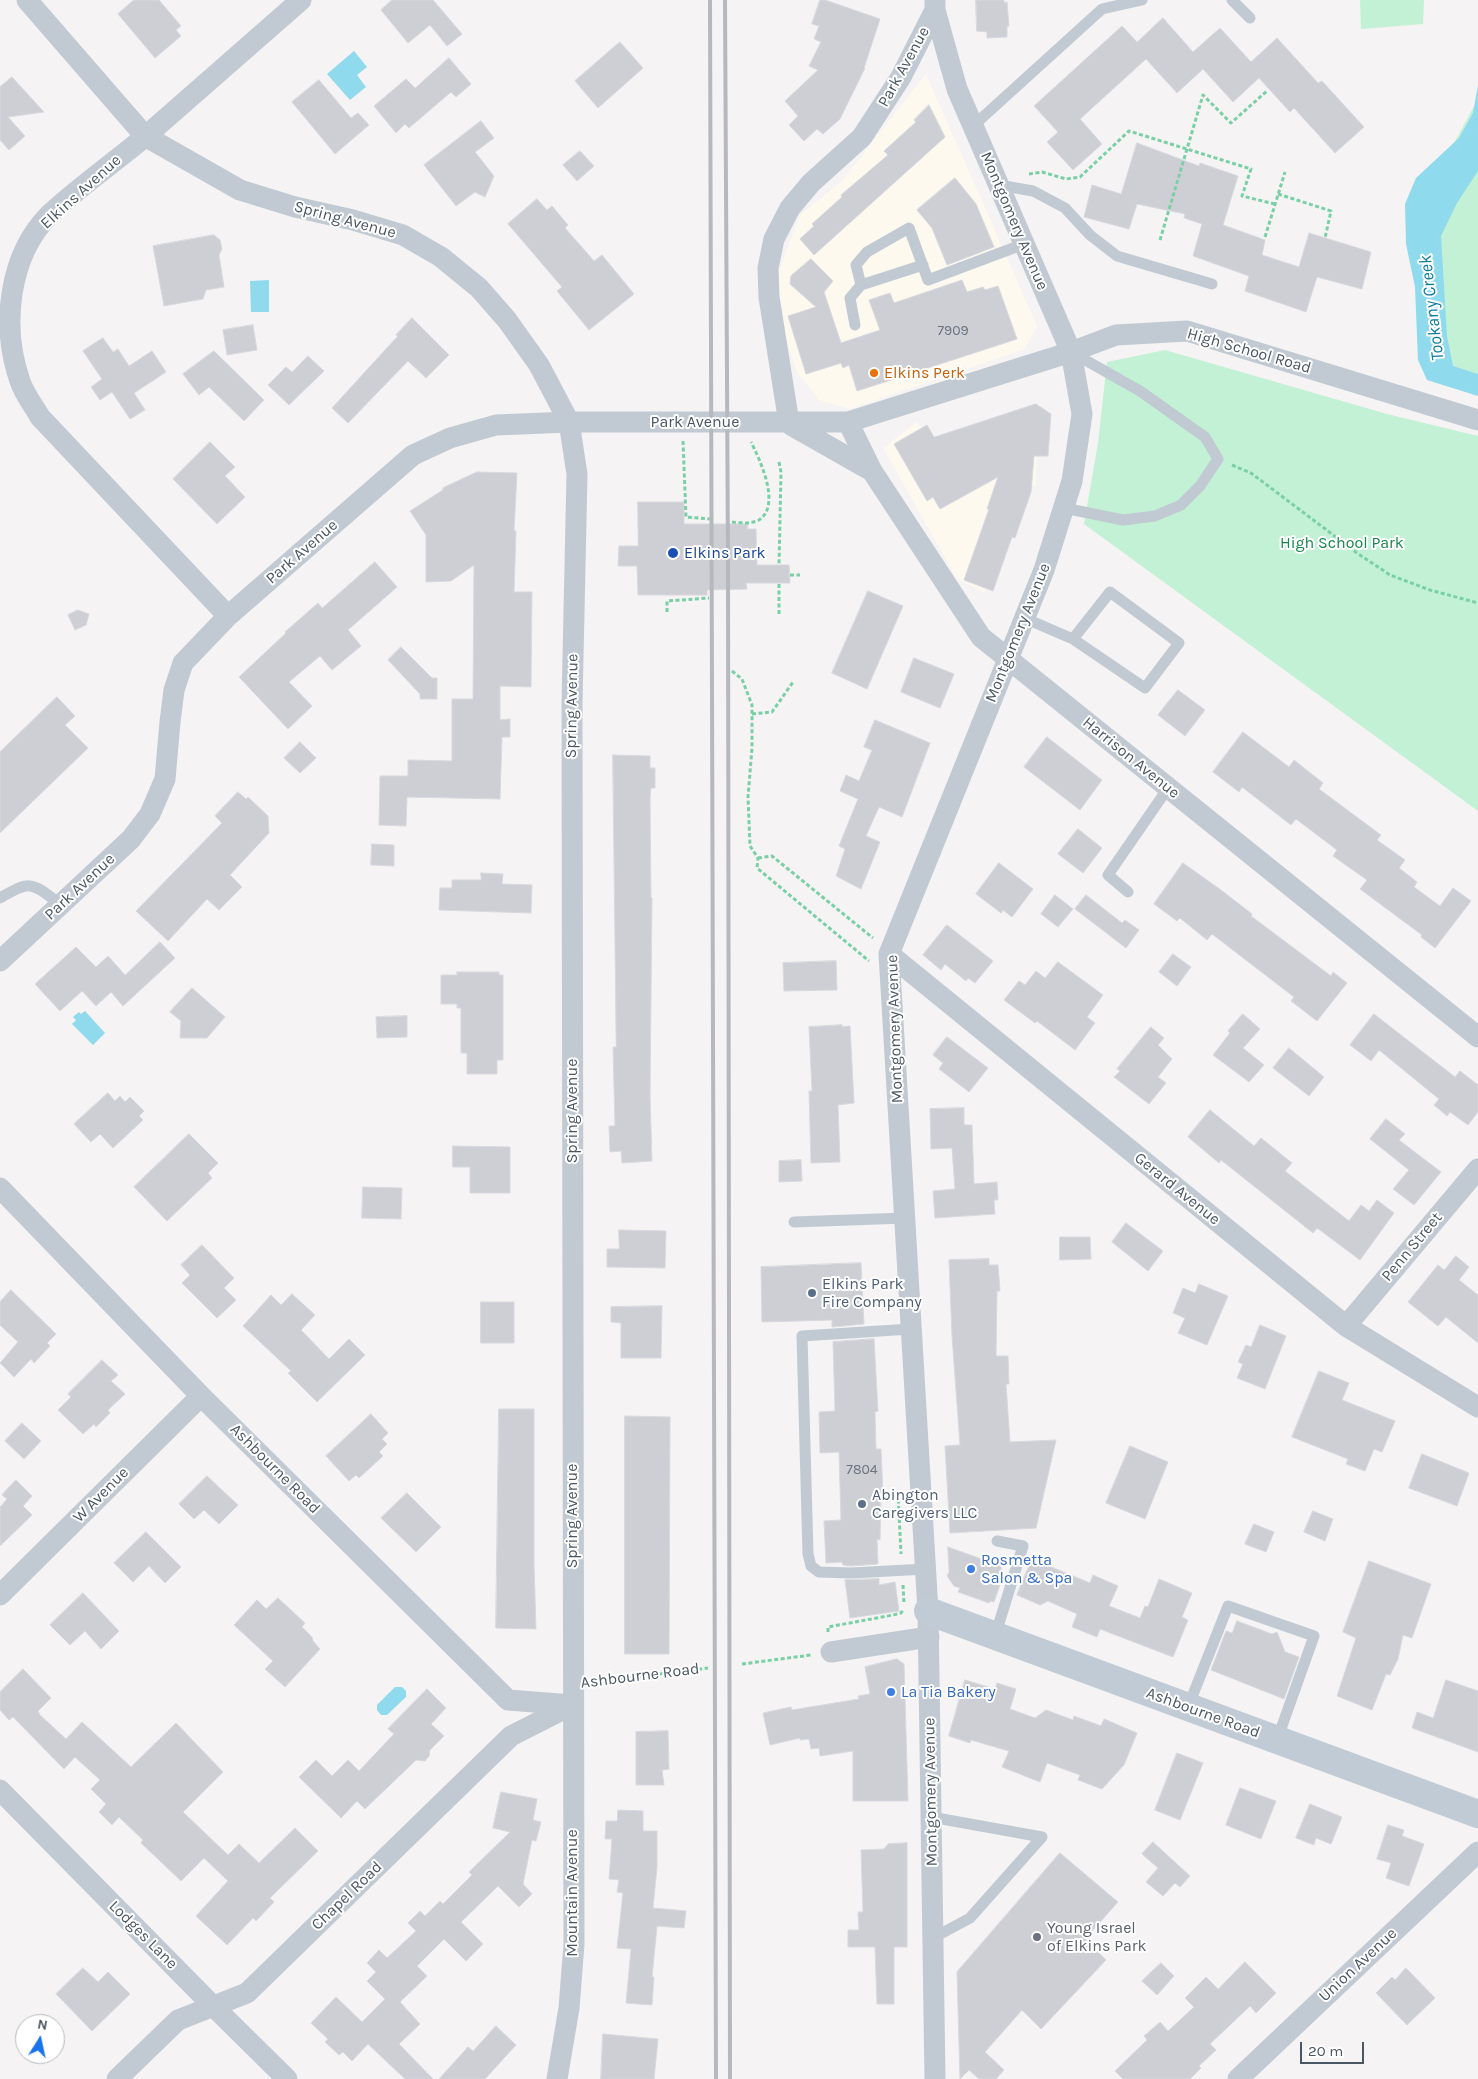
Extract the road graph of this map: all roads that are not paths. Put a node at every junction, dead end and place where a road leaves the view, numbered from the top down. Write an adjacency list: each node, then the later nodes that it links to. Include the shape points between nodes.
1 (27, 0): 10 (street, Spring Avenue)
2 (301, 0): 10 (street, Elkins Avenue)
3 (1112, 0): 7 (lane)
4 (1142, 0): 7 (lane)
5 (1232, 0): 8 (lane)
6 (935, 5): 9 (street, Montgomery Avenue, via 957,89); 21 (street, Park Avenue, via 901,77 862,137 811,183 790,208 774,239 768,268 769,297)
7 (1102, 9): 9 (lane)
8 (1250, 18)
9 (973, 126): 11 (street, Montgomery Avenue)
10 (145, 136): 19 (street, Spring Avenue, via 240,190 402,235 441,257 479,288 507,320 538,365); 24 (street, Elkins Avenue, via 50,215 30,240 17,267 12,295 13,357 20,383 40,417)
11 (999, 185): 12 (street, Montgomery Avenue); 14 (lane, via 1033,191 1065,208 1090,235 1117,256)
12 (1024, 244): 13 (lane, via 928,280); 17 (street, Montgomery Avenue)
13 (923, 266): 15 (lane); 15 (lane, via 909,228 861,258 856,265)
14 (1212, 284)
15 (861, 285): 16 (lane, via 850,298)
16 (855, 325)
17 (1071, 352): 18 (street, High School Road, via 1116,335 1187,331); 20 (street, High School Road); 23 (street, Montgomery Avenue, via 1082,414 1072,481); 23 (lane, via 1140,391 1205,437 1218,459 1200,486 1181,505 1155,516 1123,520)
18 (1478, 420)
19 (569, 422): 21 (street, Park Avenue, via 768,421); 24 (street, Park Avenue, via 496,425 450,438 413,455); 49 (street, Spring Avenue, via 577,474 572,703)
20 (848, 422): 21 (street, Park Avenue); 22 (street, Harrison Avenue)
21 (789, 424): 22 (street)
22 (872, 471): 27 (street, Harrison Avenue, via 981,637)
23 (1064, 508): 25 (street, Montgomery Avenue)
24 (228, 616): 31 (street, Park Avenue, via 183,663 174,690 165,779 150,814 131,839)
25 (1024, 618): 26 (lane); 27 (street, Montgomery Avenue)
26 (1073, 639): 26 (lane, via 1110,592 1179,643 1145,688)
27 (1008, 658): 28 (street, Harrison Avenue); 32 (street, Montgomery Avenue)
28 (1168, 788): 29 (lane, via 1108,875); 34 (street, Harrison Avenue)
29 (1128, 892)
30 (0, 898): 31 (lane, via 21,886 36,886)
31 (61, 904): 33 (street, Park Avenue)
32 (880, 950): 37 (street, Montgomery Avenue); 39 (street, Gerard Avenue)
33 (0, 961)
34 (1478, 1037)
35 (1478, 1168): 39 (street, Penn Street)
36 (0, 1188): 41 (street, Ashbourne Road)
37 (905, 1218): 38 (lane); 40 (street, Montgomery Avenue)
38 (794, 1222)
39 (1346, 1326): 42 (street, Gerard Avenue)
40 (911, 1329): 44 (street, Montgomery Avenue); 44 (lane, via 802,1336 808,1554 811,1566 819,1572 851,1574)
41 (201, 1396): 45 (street, W Avenue); 49 (street, Ashbourne Road, via 508,1700)
42 (1478, 1407)
43 (997, 1541): 47 (lane, via 1023,1546)
44 (926, 1569): 46 (street, Montgomery Avenue)
45 (0, 1595)
46 (928, 1624): 47 (street, Ashbourne Road); 48 (street, Ashbourne Road); 54 (street, Montgomery Avenue)
47 (995, 1636): 50 (street, Ashbourne Road)
48 (831, 1652)
49 (572, 1695): 57 (street, Chapel Road, via 511,1736 248,1994); 60 (street, Mountain Avenue, via 574,1944 569,2008)
50 (1188, 1707): 51 (street, Ashbourne Road); 51 (lane, via 1228,1606 1314,1636)
51 (1277, 1740): 53 (street, Ashbourne Road)
52 (0, 1790): 57 (street, Lodges Lane)
53 (1478, 1814)
54 (931, 1816): 56 (street, Montgomery Avenue); 56 (lane, via 1042,1837 970,1918)
55 (1478, 1852): 62 (street, Union Avenue)
56 (933, 1938): 61 (street, Montgomery Avenue)
57 (214, 2007): 58 (street, Chapel Road, via 178,2020); 59 (street, Lodges Lane)
58 (117, 2079)
59 (287, 2079)
60 (557, 2079)
61 (935, 2079)
62 (1238, 2079)

